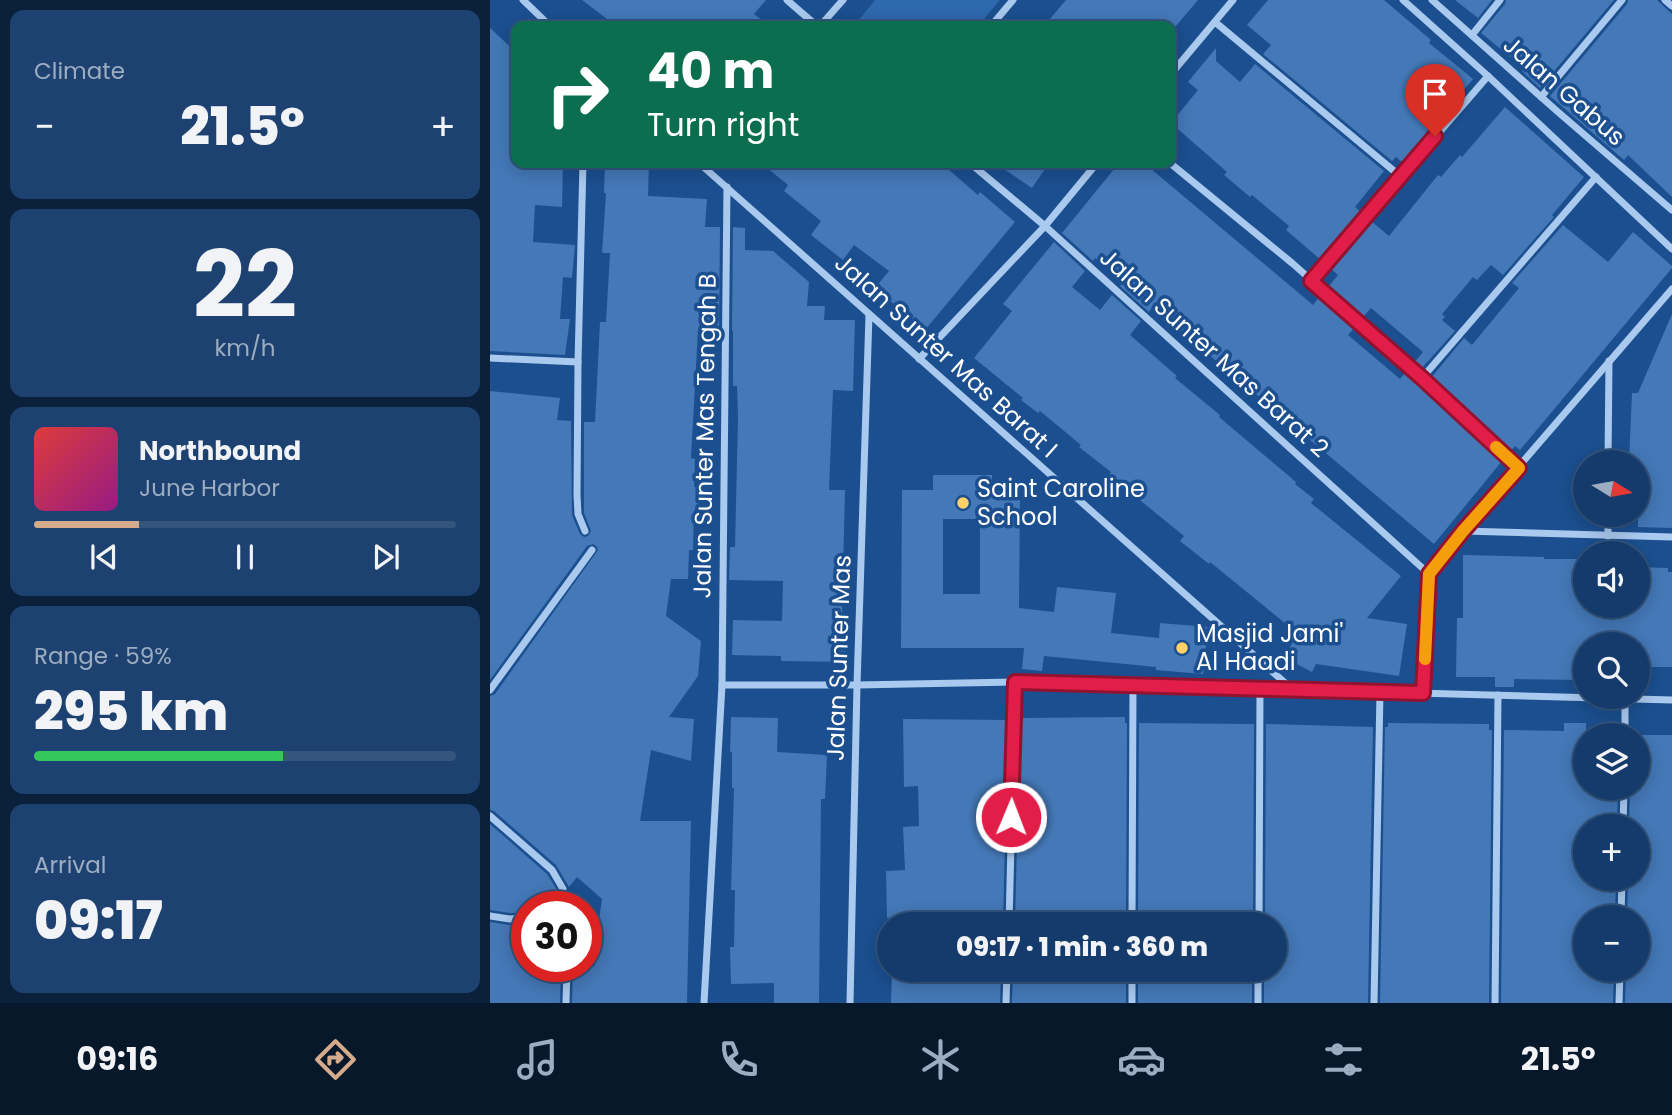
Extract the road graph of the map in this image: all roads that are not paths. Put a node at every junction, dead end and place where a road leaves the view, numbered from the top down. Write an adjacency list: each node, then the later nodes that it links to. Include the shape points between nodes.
1 (523, 0): 12 (street)
2 (787, 0): 13 (street)
3 (843, 0): 14 (street)
4 (1013, 0): 15 (street)
5 (1233, 0): 16 (street)
6 (1403, 0): 19 (street)
7 (1432, 0): 17 (street, Jalan Gabus)
8 (1500, 0): 17 (street)
9 (1622, 0): 20 (street)
10 (1665, 0): 11 (street)
11 (1672, 6)
12 (545, 21)
13 (812, 21)
14 (823, 21)
15 (995, 21)
16 (1214, 22): 18 (street); 26 (street)
17 (1472, 35): 20 (street, Jalan Gabus)
18 (1176, 68)
19 (1488, 76): 26 (street); 27 (street)
20 (1541, 97): 29 (street, Jalan Gabus)
21 (583, 168): 38 (street)
22 (705, 168): 28 (street, Jalan Sunter Mas Barat I)
23 (976, 168): 30 (street, Jalan Sunter Mas Barat 2)
24 (1093, 168): 30 (street)
25 (1176, 168): 32 (street)
26 (1401, 176): 32 (street)
27 (1596, 177): 31 (street); 39 (street)
28 (727, 187): 34 (street, Jalan Sunter Mas Barat I); 50 (street, Jalan Sunter Mas Tengah B)
29 (1672, 210)
30 (1045, 226): 36 (street); 48 (street, Jalan Sunter Mas Barat 2)
31 (1672, 249)
32 (1311, 281): 39 (street)
33 (1672, 289): 37 (street)
34 (869, 315): 36 (street, Jalan Sunter Mas Barat I); 51 (street, Jalan Sunter Mas)
35 (490, 358): 38 (street)
36 (919, 359): 55 (street, Jalan Sunter Mas Barat I)
37 (1609, 361): 40 (street); 41 (street)
38 (578, 362): 43 (street, via 577,495)
39 (1422, 378): 41 (street)
40 (1608, 450)
41 (1519, 468): 44 (street)
42 (1608, 527): 45 (street)
43 (585, 531)
44 (1463, 531): 45 (street); 48 (street)
45 (1608, 536): 46 (street)
46 (1672, 537)
47 (592, 550): 54 (street)
48 (1429, 574): 57 (street)
49 (1015, 682): 51 (street); 52 (street); 64 (street)
50 (722, 685): 51 (street); 75 (street, Jalan Sunter Mas Tengah B)
51 (857, 685): 76 (street, Jalan Sunter Mas)
52 (1133, 686): 53 (street); 65 (street)
53 (1261, 689): 55 (street); 66 (street)
54 (490, 690)
55 (1292, 690): 56 (street)
56 (1380, 692): 57 (street); 80 (street)
57 (1423, 693): 58 (street)
58 (1497, 695): 59 (street); 81 (street)
59 (1573, 697)
60 (1650, 700): 61 (street)
61 (1672, 700)
62 (490, 816): 63 (street, via 552,870)
63 (562, 891)
64 (1009, 912)
65 (1132, 912)
66 (1259, 912)
67 (490, 916): 68 (street)
68 (511, 919)
69 (567, 982): 74 (street)
70 (1007, 982): 77 (street)
71 (1132, 982): 78 (street)
72 (1258, 982): 79 (street)
73 (1620, 982): 82 (street)
74 (566, 1003)
75 (704, 1003)
76 (850, 1003)
77 (1006, 1003)
78 (1132, 1003)
79 (1258, 1003)
80 (1374, 1003)
81 (1495, 1003)
82 (1619, 1003)

